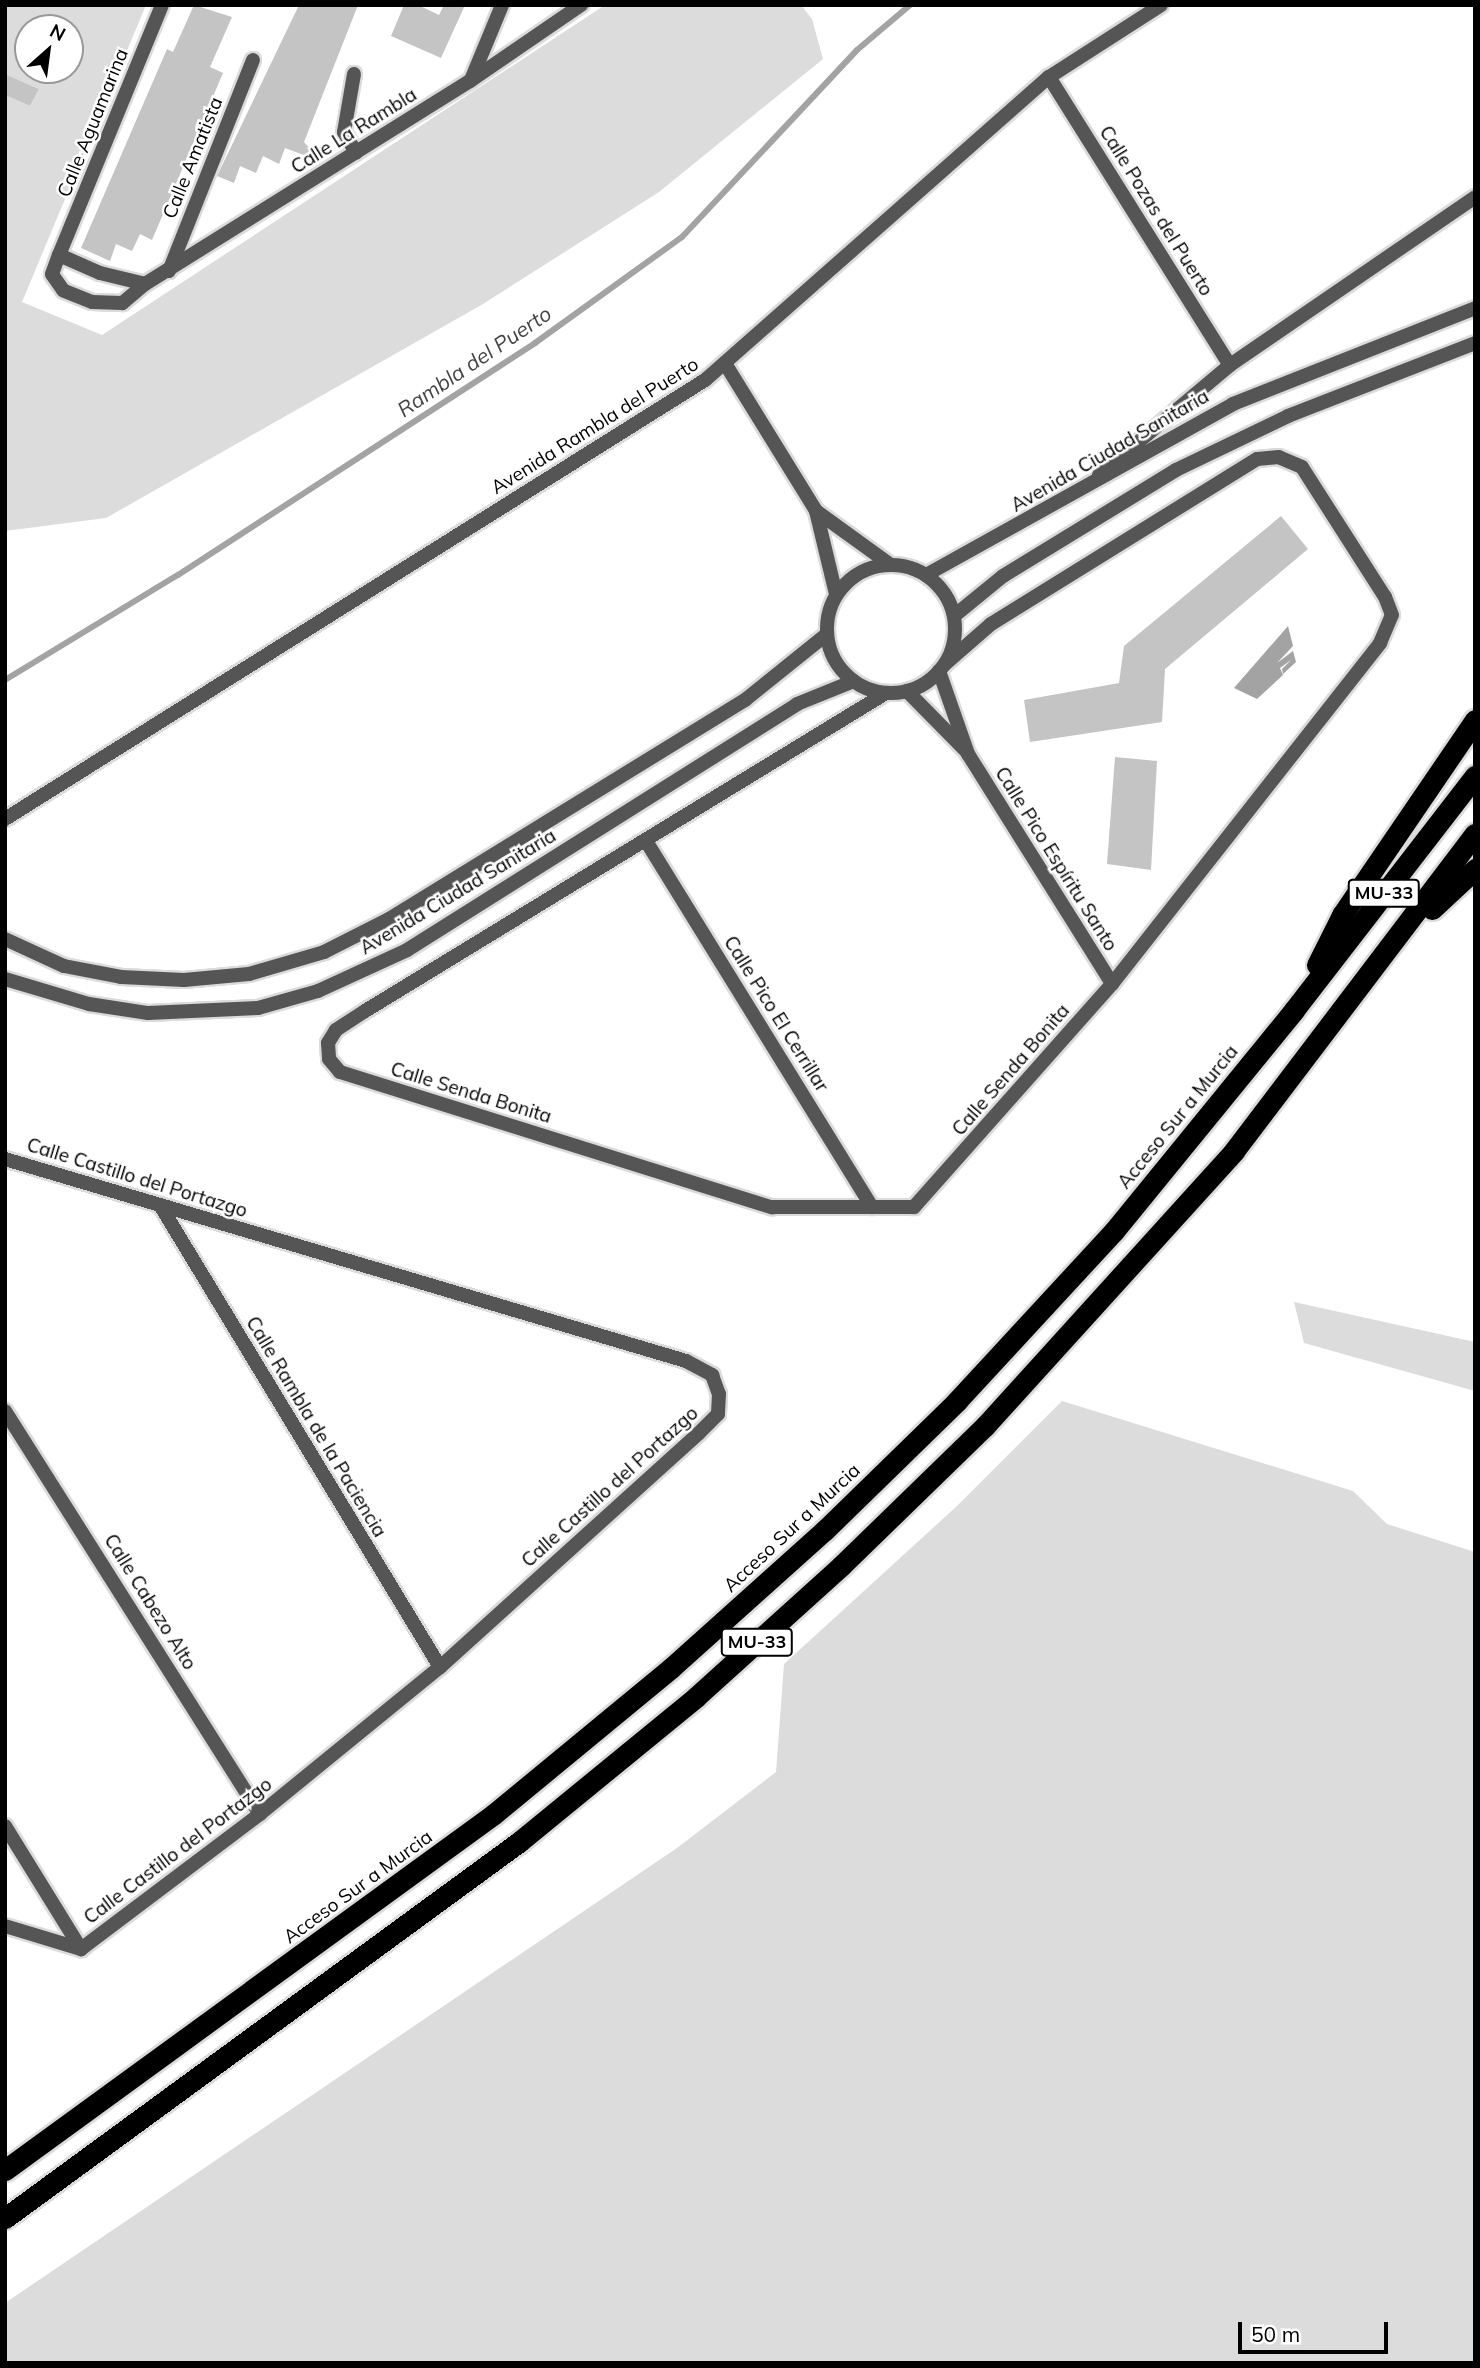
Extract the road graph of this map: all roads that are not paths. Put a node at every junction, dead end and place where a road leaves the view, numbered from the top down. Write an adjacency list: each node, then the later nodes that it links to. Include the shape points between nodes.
1 (162, 5): 11 (street, Calle Aguamarina)
2 (502, 5): 8 (street)
3 (581, 5): 8 (street, Calle La Rambla)
4 (1161, 5): 7 (street, Avenida Rambla del Puerto)
5 (253, 60): 12 (street, Calle Amatista)
6 (354, 74): 9 (street, via 344,132)
7 (1049, 77): 16 (street, Avenida Rambla del Puerto); 17 (street, Calle Pozas del Puerto)
8 (470, 81): 9 (street, Calle La Rambla)
9 (356, 153): 12 (street, Calle La Rambla)
10 (1475, 197): 17 (street)
11 (59, 255): 13 (street); 13 (street, Calle La Rambla, via 52,274 63,290 92,302 122,303)
12 (169, 271): 13 (street, Calle La Rambla)
13 (145, 285)
14 (1475, 307): 18 (street, Avenida Ciudad Sanitaria, via 1233,404)
15 (1475, 343): 23 (street, via 1288,416 1176,470 1003,576)
16 (726, 365): 19 (street); 32 (street, Avenida Rambla del Puerto)
17 (1230, 365): 18 (street)
18 (1093, 480): 21 (street, Avenida Ciudad Sanitaria)
19 (816, 511): 20 (street); 22 (street)
20 (891, 565): 21 (street); 22 (street, via 855,575)
21 (926, 575): 23 (street, via 948,600)
22 (836, 594): 24 (street)
23 (954, 616): 25 (street, via 954,641)
24 (827, 634): 26 (street, via 835,660); 36 (street, Avenida Ciudad Sanitaria, via 745,699 389,919 324,952 249,974 173,980 64,967)
25 (941, 668): 27 (street); 30 (street, Calle Pico Espíritu Santo); 39 (street, Calle Senda Bonita, via 991,624 1257,459 1279,457 1302,467 1385,597 1392,615 1388,628)
26 (854, 681): 28 (street); 38 (street, Avenida Ciudad Sanitaria, via 797,704 407,950 308,995 222,1013 148,1013 89,1004)
27 (907, 691): 28 (street); 30 (street, Calle Pico Espíritu Santo)
28 (887, 693): 34 (street)
29 (1475, 720): 40 (highway, via 1342,915)
30 (968, 754): 39 (street, Calle Pico Espíritu Santo)
31 (1475, 776): 40 (highway, Acceso Sur a Murcia / MU-33)
32 (5, 819)
33 (1475, 834): 37 (highway, MU-33)
34 (646, 841): 43 (street, Calle Pico El Cerrillar); 43 (street, Calle Senda Bonita, via 336,1030 328,1044 329,1059 340,1072 772,1207)
35 (1475, 869): 37 (highway)
36 (5, 939)
37 (1395, 944): 51 (highway, MU-33, via 1234,1151 1062,1344 841,1566 696,1697 519,1842)
38 (5, 979)
39 (1112, 984): 43 (street, Calle Senda Bonita, via 914,1207)
40 (1294, 1010): 50 (highway, Acceso Sur a Murcia / MU-33, via 1169,1165 1034,1321 894,1465 746,1602 494,1814)
41 (5, 1159): 42 (street, Calle Castillo del Portazgo)
42 (160, 1205): 45 (street, Calle Rambla de la Paciencia); 45 (street, Calle Castillo del Portazgo, via 686,1361 712,1375 719,1394 718,1414)
43 (872, 1207)
44 (5, 1411): 46 (street, Calle Cabezo Alto)
45 (440, 1667): 46 (street, Calle Castillo del Portazgo)
46 (260, 1814): 49 (street, Calle Castillo del Portazgo)
47 (5, 1826): 49 (street)
48 (5, 1926): 49 (street, Calle Castillo del Portazgo)
49 (81, 1949)
50 (5, 2170)
51 (5, 2218)

